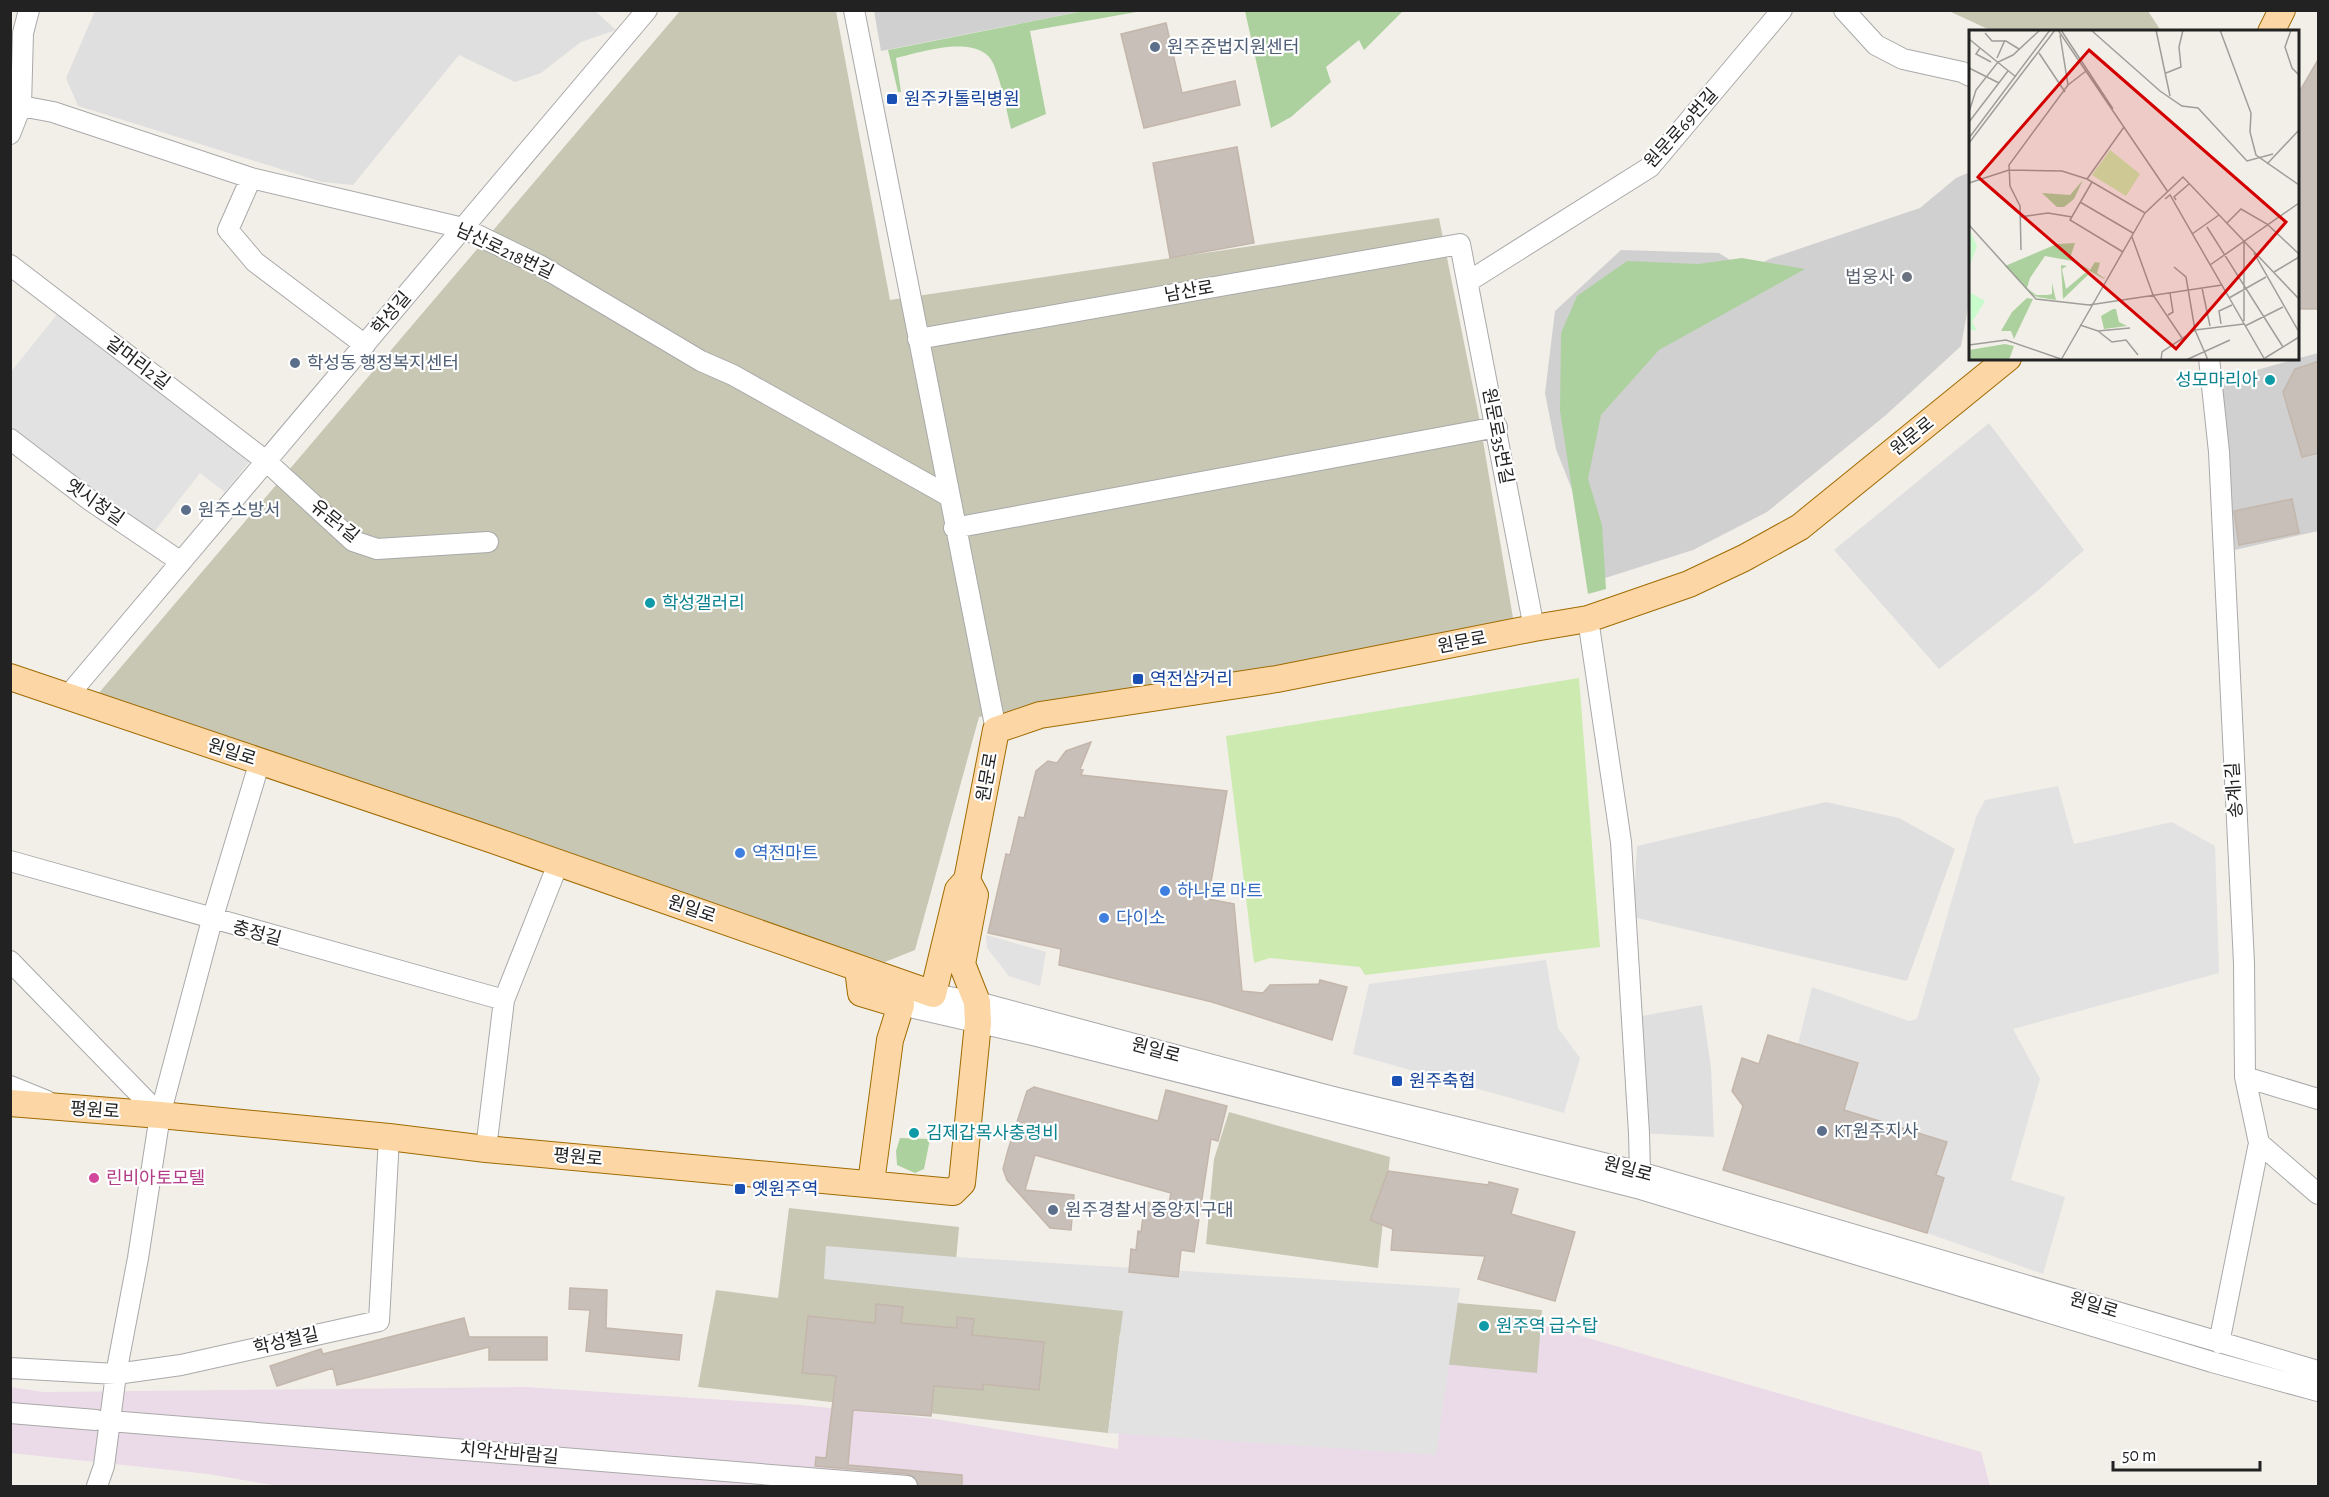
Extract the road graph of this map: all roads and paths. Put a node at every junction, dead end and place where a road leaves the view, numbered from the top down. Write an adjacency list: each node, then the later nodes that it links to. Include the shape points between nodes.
1 (29, 10): 9 (street, via 23,33)
2 (647, 10): 12 (street, 학성길)
3 (854, 10): 16 (street)
4 (1782, 10): 15 (street, 원문로69번길, via 1650,167)
5 (1844, 10): 8 (street, via 1876,45 1903,59)
6 (2282, 10): 7 (main road)
7 (2272, 30)
8 (1969, 75)
9 (21, 106): 10 (street); 11 (street, 남산로218번길, via 53,112)
10 (10, 134)
11 (251, 178): 12 (street, 남산로218번길); 17 (street, via 228,230 255,262)
12 (463, 228): 17 (street, 학성길); 23 (street, 남산로218번길, via 541,266 701,361 733,375)
13 (1460, 244): 15 (street, 원문로35번길); 16 (street, 남산로)
14 (10, 265): 22 (street, 갈머리2길)
15 (1468, 280): 20 (street, 원문로35번길)
16 (918, 339): 23 (street)
17 (365, 345): 22 (street, 학성길)
18 (2006, 360): 27 (main road, 원문로, via 1800,527 1689,584)
19 (2209, 360): 43 (street, 송계1길, via 2218,453 2244,963)
20 (1497, 427): 24 (street); 28 (street, 원문로35번길)
21 (10, 440): 26 (street, 옛시청길)
22 (266, 461): 25 (street, 유문1길, via 353,541 377,549); 26 (street, 학성길)
23 (947, 495): 24 (street)
24 (954, 528): 31 (street)
25 (488, 542)
26 (181, 562): 30 (street, 학성길)
27 (1588, 619): 28 (main road, 원문로); 52 (street, via 1621,842)
28 (1534, 628): 31 (main road, 원문로, via 1278,679 1040,715)
29 (10, 678): 30 (main road, 원일로)
30 (66, 698): 32 (main road, 원일로)
31 (996, 730): 35 (main road, 원문로)
32 (260, 761): 34 (main road, 원일로); 36 (street)
33 (10, 861): 36 (street, 충정길)
34 (558, 864): 38 (main road, 원일로); 40 (street)
35 (967, 880): 39 (main road, 원문로, via 958,890); 42 (main road, 원문로, via 975,895 962,963)
36 (212, 920): 40 (street, 충정길); 48 (street)
37 (10, 961): 48 (street)
38 (858, 969): 39 (main road, 원일로); 41 (main road, via 861,993)
39 (933, 994): 41 (street); 42 (street, 원일로)
40 (504, 1000): 51 (street)
41 (901, 1005): 42 (street); 53 (main road, via 890,1040)
42 (977, 1013): 52 (street, 원일로, via 1329,1096); 52 (street, 원일로, via 1037,1036); 53 (main road, 평원로, via 959,1188 953,1192)
43 (2245, 1077): 45 (street); 50 (street, 송계1길)
44 (10, 1086): 47 (street)
45 (2319, 1099)
46 (10, 1103): 47 (main road, 평원로)
47 (63, 1107): 48 (main road, 평원로)
48 (160, 1115): 49 (main road, 평원로); 58 (street)
49 (389, 1137): 51 (main road, 평원로); 58 (street, 학성철길, via 379,1320 180,1365)
50 (2259, 1143): 54 (street); 55 (street)
51 (486, 1149): 53 (main road, 평원로)
52 (1639, 1180): 55 (street, 원일로); 59 (street, 원일로, via 2212,1362)
53 (871, 1183)
54 (2319, 1194)
55 (2219, 1342): 57 (street, 원일로)
56 (10, 1368): 58 (street, 학성철길)
57 (2319, 1371)
58 (116, 1374): 61 (street)
59 (2319, 1391)
60 (10, 1413): 61 (street, 치악산바람길)
61 (103, 1421): 62 (street, via 104,1466); 63 (street, 치악산바람길)
62 (97, 1486)
63 (907, 1486)

